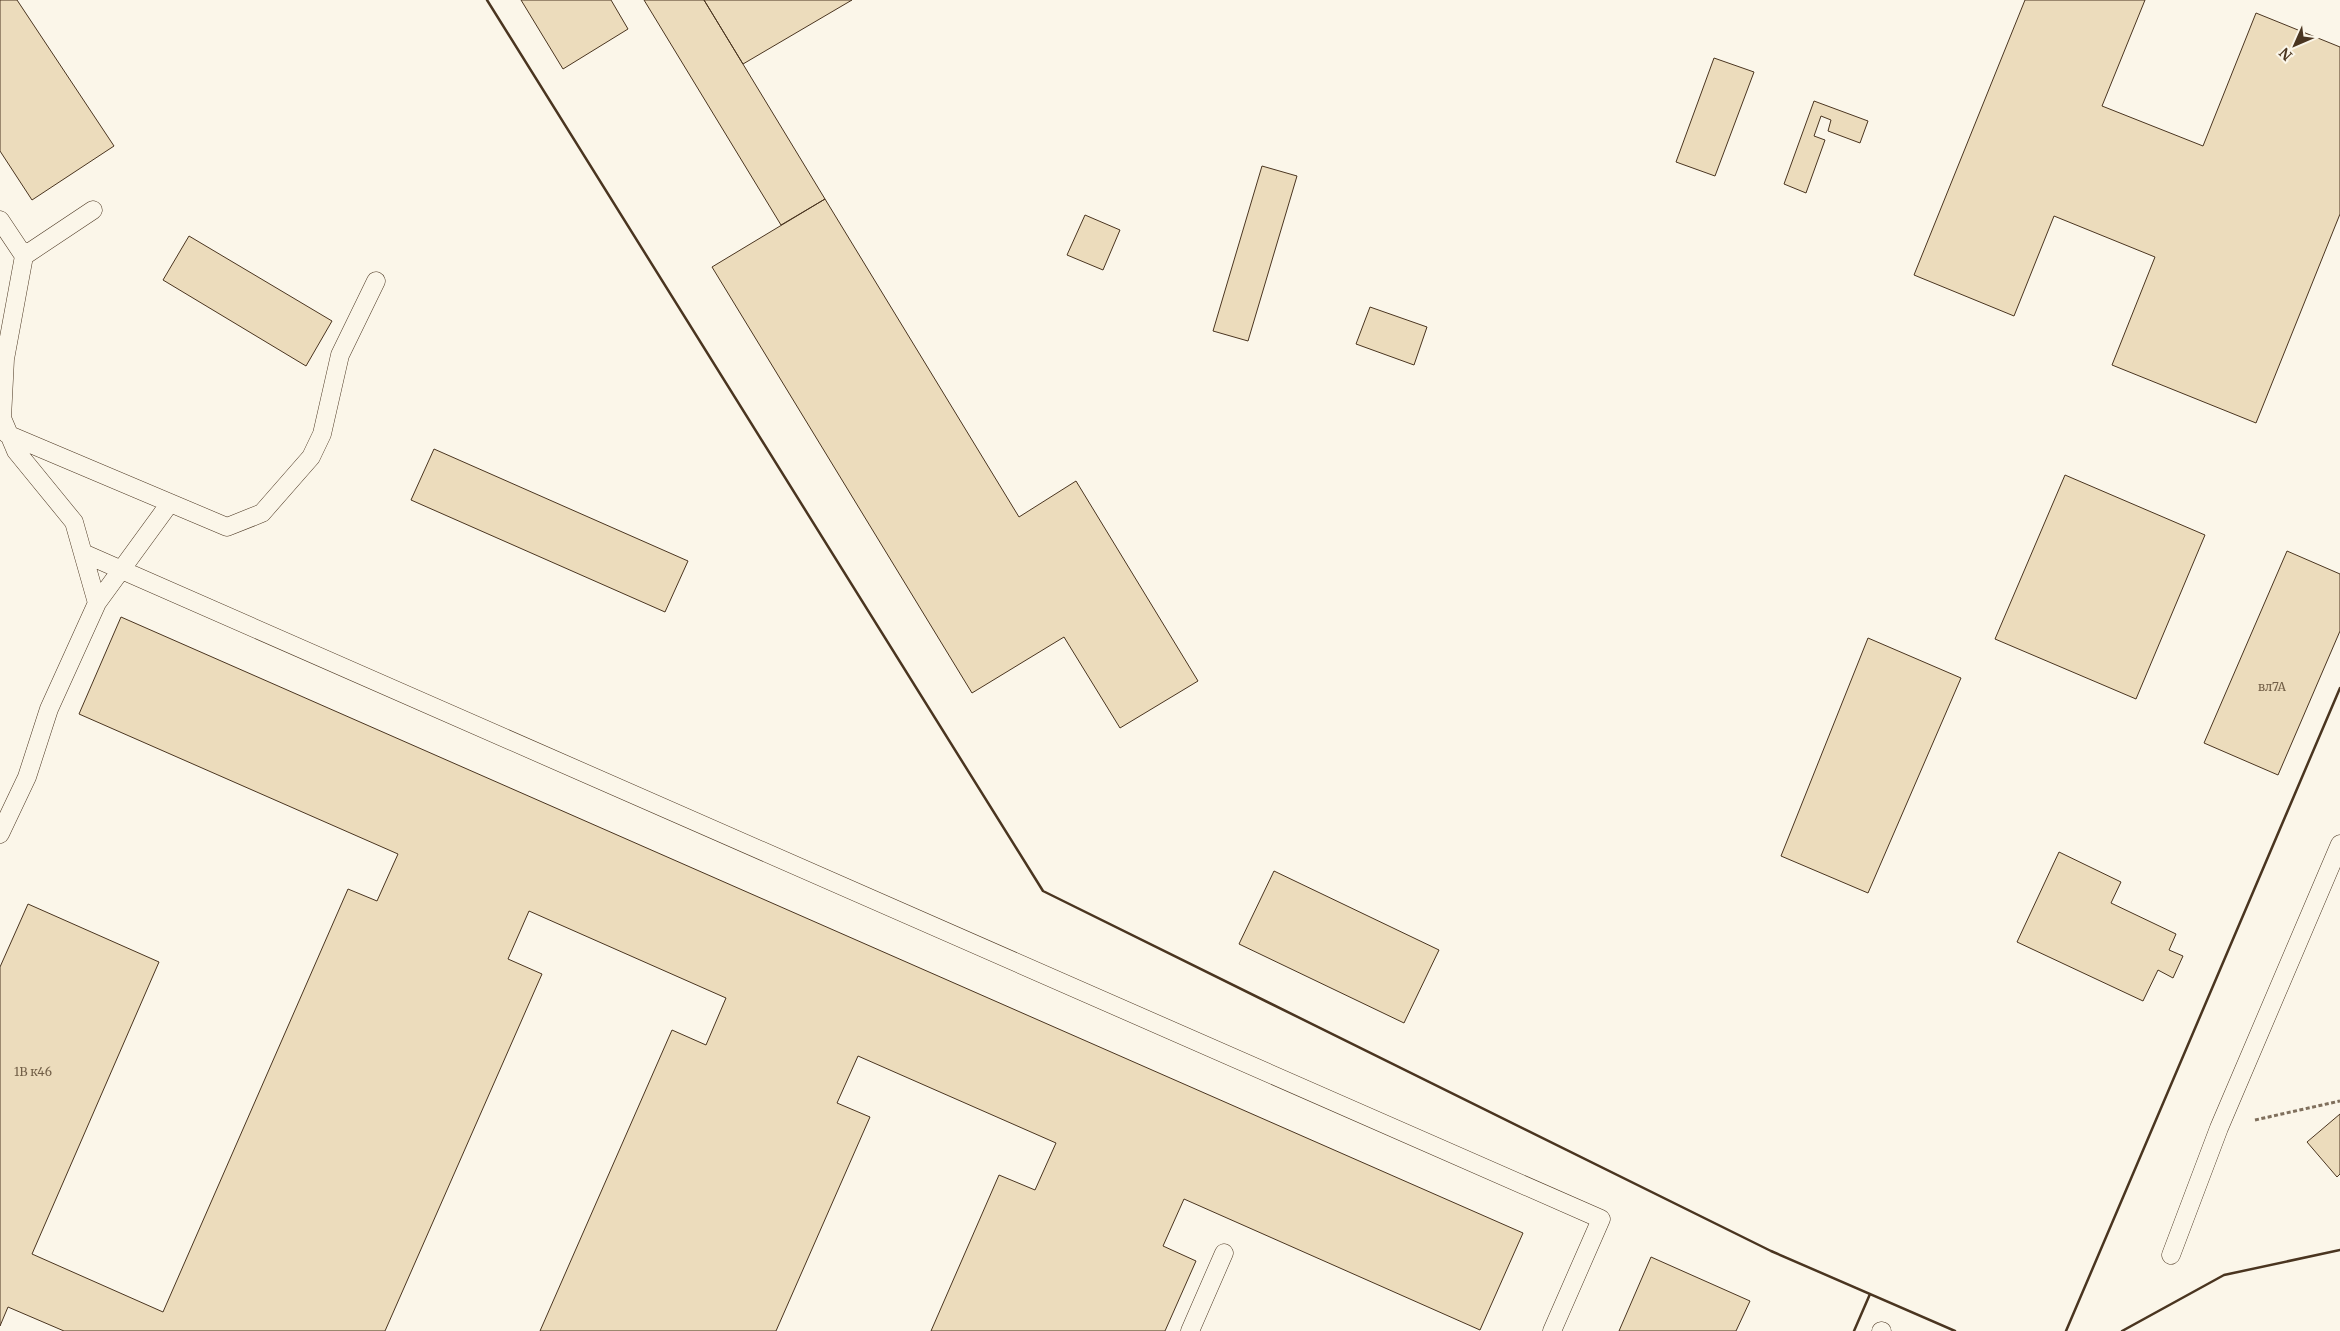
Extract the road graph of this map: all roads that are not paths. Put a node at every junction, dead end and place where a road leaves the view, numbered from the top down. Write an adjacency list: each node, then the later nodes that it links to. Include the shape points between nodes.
1 (93, 210): 3 (lane)
2 (0, 220): 3 (lane)
3 (24, 256): 5 (lane, via 5,359 2,418)
4 (376, 281): 6 (lane, via 340,355 322,434 311,456 262,513 227,527)
5 (7, 434): 6 (lane); 7 (lane, via 16,451 74,522)
6 (170, 503): 8 (lane)
7 (83, 553): 8 (lane); 9 (lane)
8 (122, 570): 9 (lane); 15 (lane, via 1601,1219)
9 (97, 603): 10 (lane, via 49,710 27,777)
10 (0, 834)
11 (2340, 844): 13 (lane, via 2219,1128)
12 (1224, 1253): 14 (lane)
13 (2171, 1255)
14 (1190, 1331)
15 (1552, 1331)

